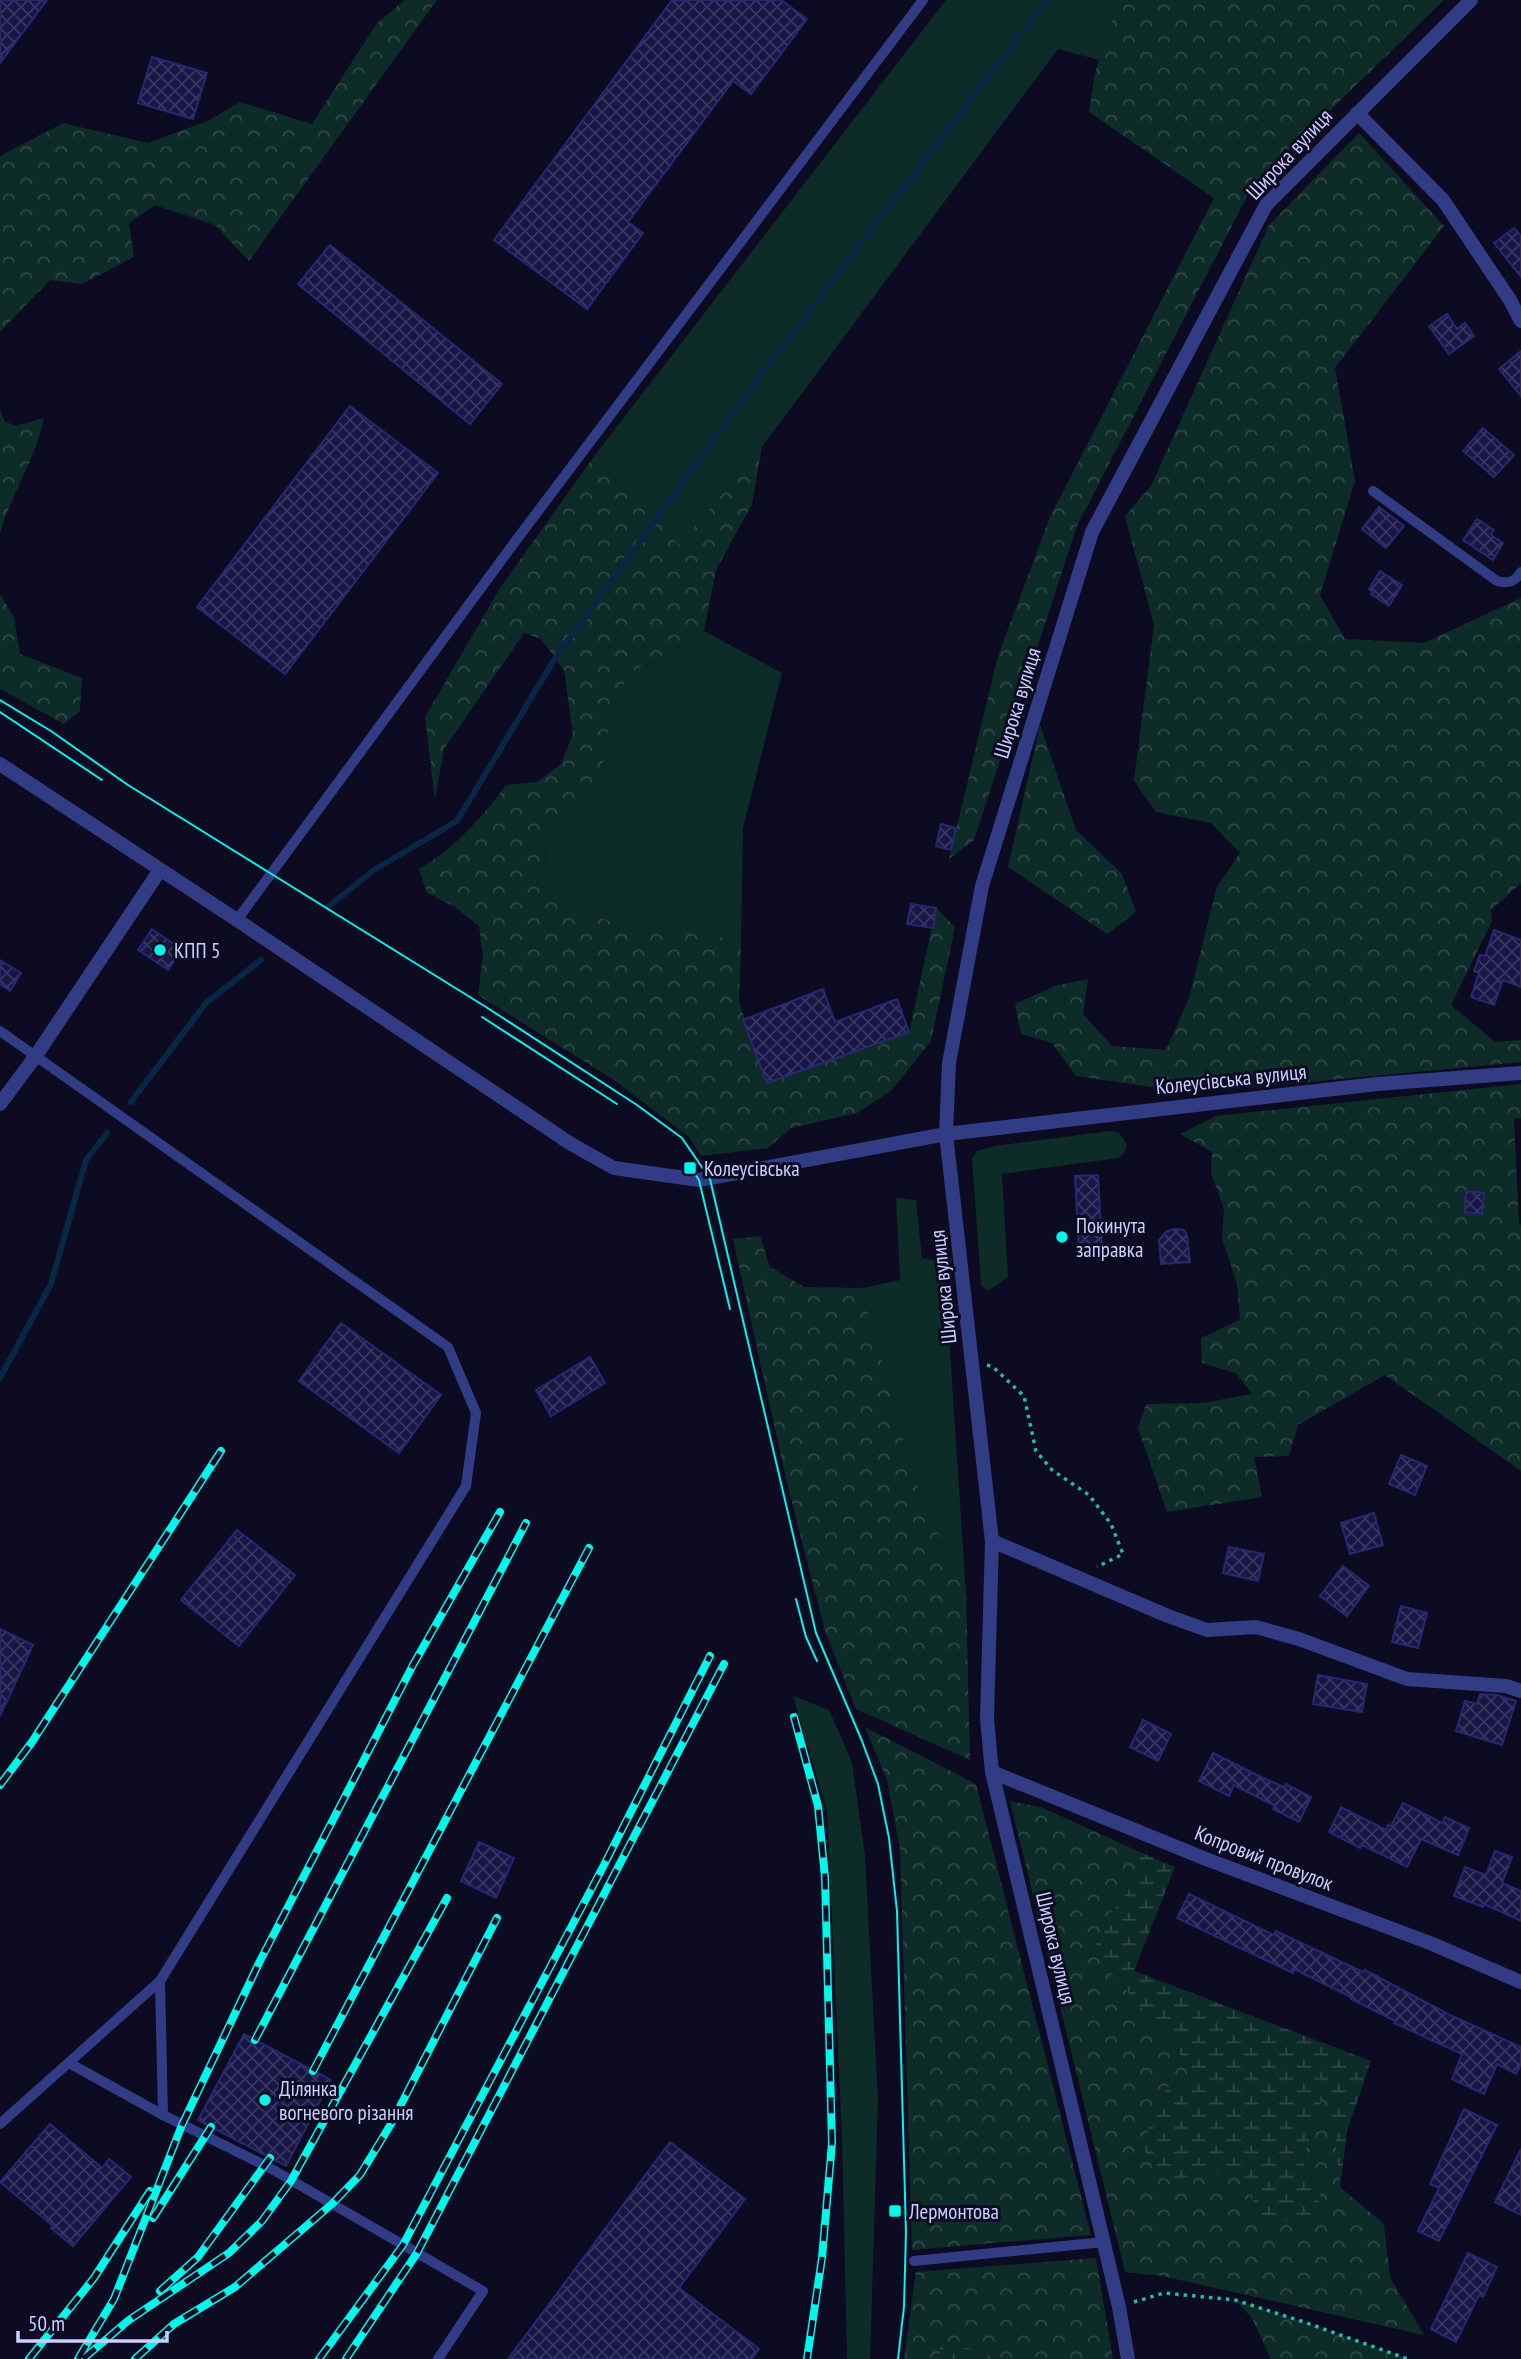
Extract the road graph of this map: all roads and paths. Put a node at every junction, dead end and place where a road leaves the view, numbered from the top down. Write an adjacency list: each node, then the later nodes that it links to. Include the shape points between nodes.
1 (923, 0): 9 (lane)
2 (1471, 0): 3 (street, Широка вулиця)
3 (1357, 113): 4 (street, via 1443,200); 14 (street, Широка вулиця, via 1266,205 1092,532 982,886 949,1063)
4 (1521, 321)
5 (1373, 491): 6 (lane, via 1497,581 1506,584)
6 (1521, 572)
7 (0, 764): 8 (street, Колеусівська вулиця)
8 (160, 870): 9 (street, Колеусівська вулиця); 11 (street)
9 (237, 920): 14 (street, Колеусівська вулиця, via 571,1144 614,1168 699,1180)
10 (0, 1031): 11 (lane)
11 (34, 1057): 13 (street); 20 (lane, via 448,1347 476,1412 466,1486)
12 (1521, 1073): 14 (street, Колеусівська вулиця, via 1363,1086)
13 (0, 1104)
14 (946, 1134): 15 (street, Широка вулиця)
15 (972, 1358): 16 (street, Широка вулиця); 17 (path, via 993,1367 1024,1396 1036,1451 1052,1470 1089,1495 1111,1524 1123,1554)
16 (992, 1541): 17 (street); 19 (street, Широка вулиця, via 987,1718)
17 (1077, 1577): 18 (street, via 1207,1630 1256,1627 1407,1679)
18 (1521, 1690)
19 (992, 1772): 21 (street, Копровий провулок); 25 (street, Широка вулиця)
20 (160, 1981): 22 (lane); 23 (lane)
21 (1521, 1982)
22 (69, 2063): 23 (lane); 24 (lane)
23 (163, 2115): 28 (lane, via 270,2168 483,2291)
24 (0, 2124)
25 (1104, 2242): 26 (lane); 27 (street, Широка вулиця)
26 (914, 2261)
27 (1119, 2307): 29 (street, Широка вулиця); 30 (path, via 1164,2293 1235,2300)
28 (438, 2359)
29 (1128, 2359)
30 (1408, 2359)

